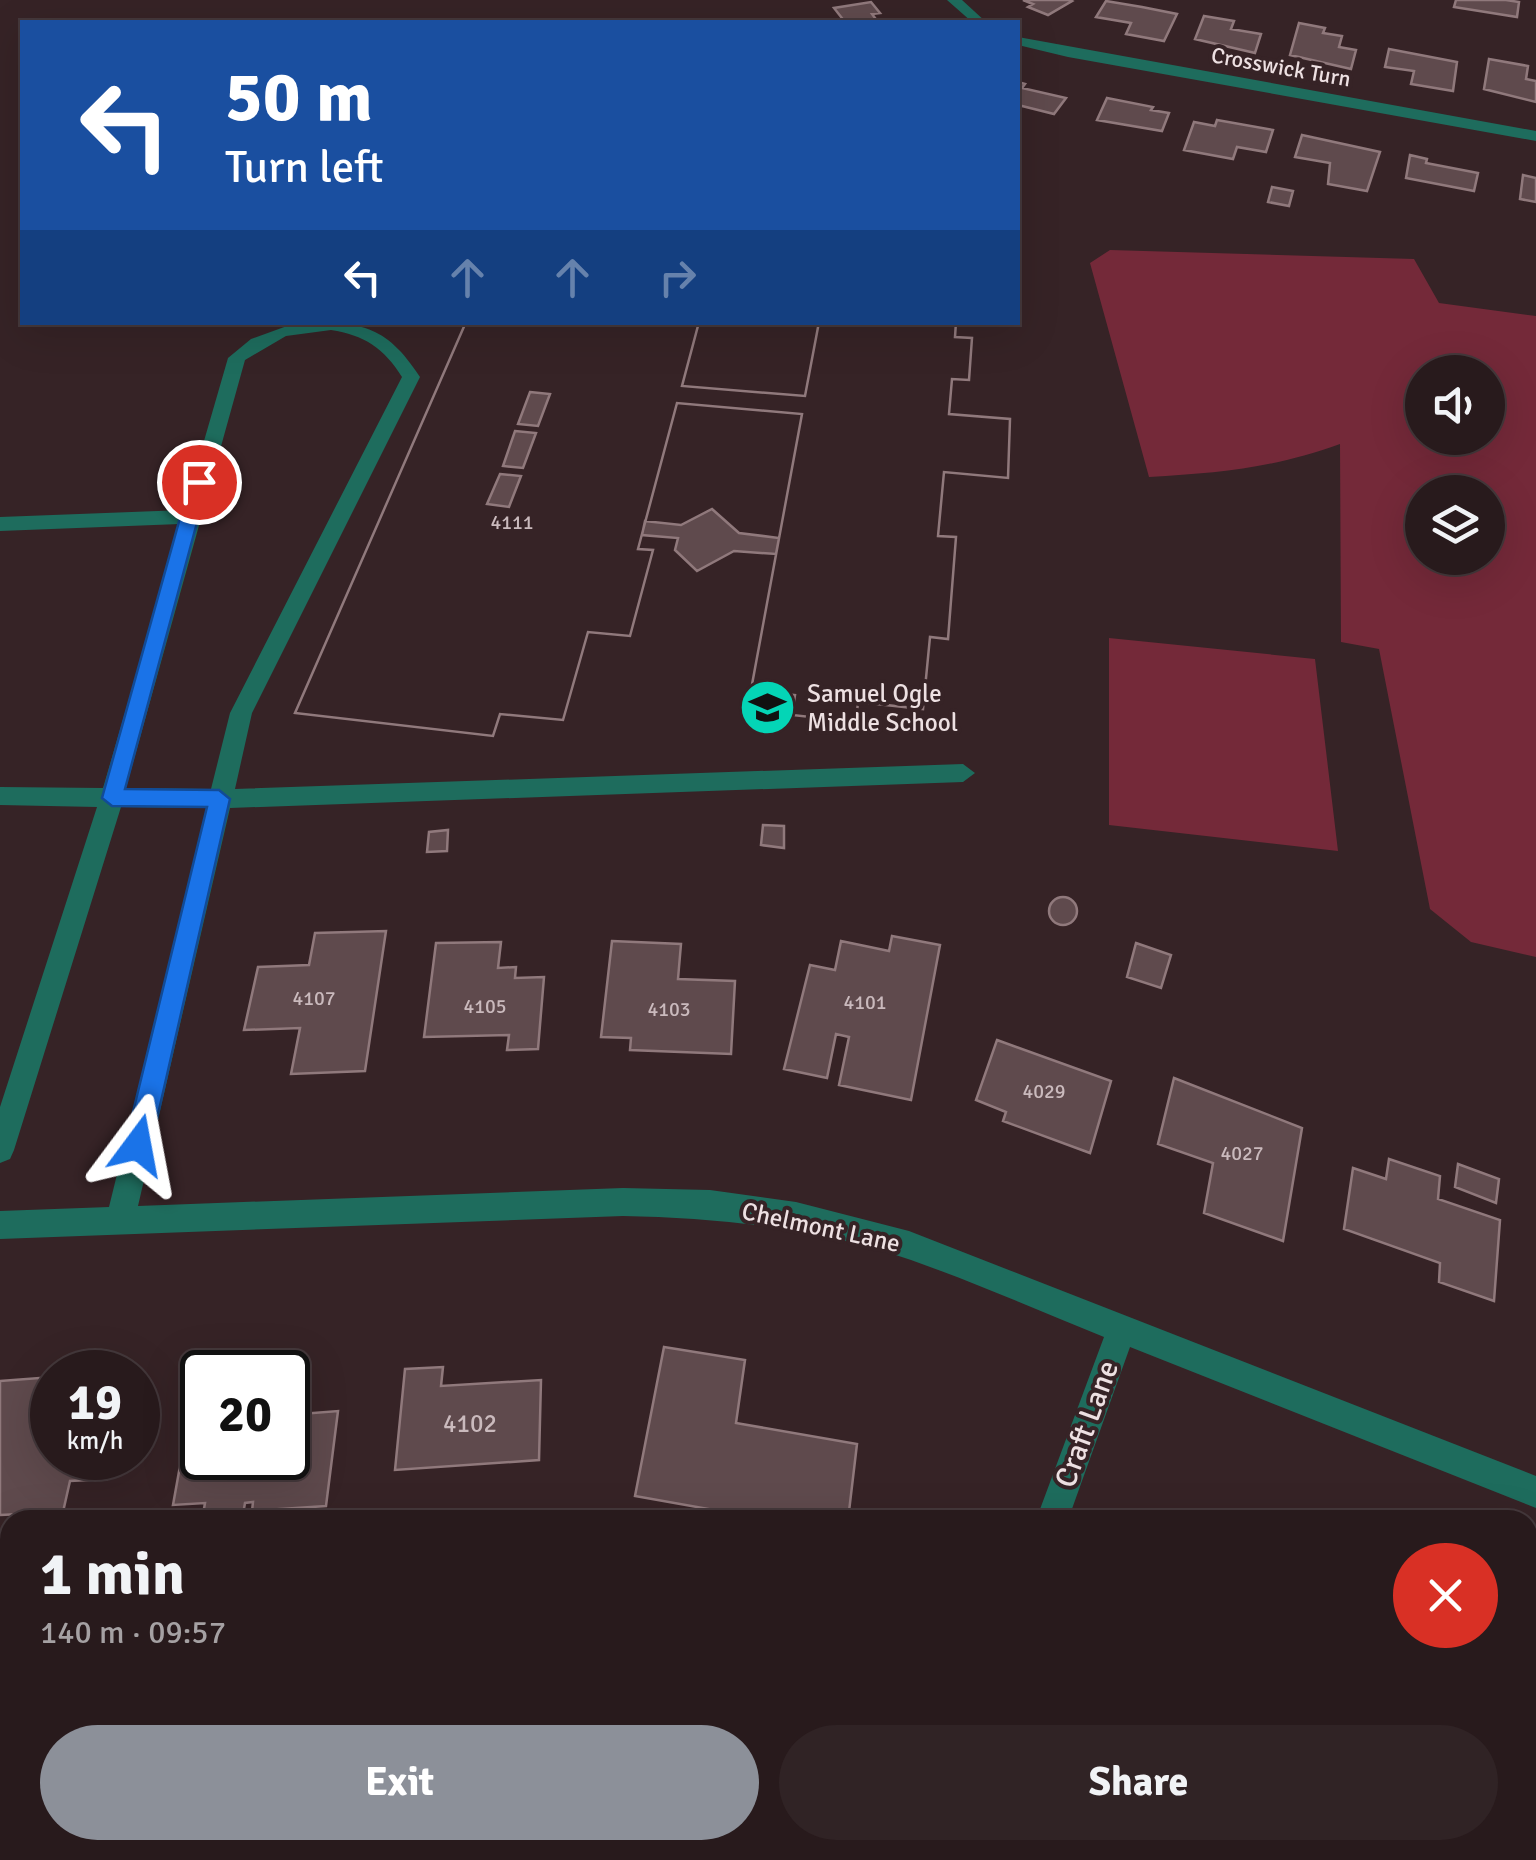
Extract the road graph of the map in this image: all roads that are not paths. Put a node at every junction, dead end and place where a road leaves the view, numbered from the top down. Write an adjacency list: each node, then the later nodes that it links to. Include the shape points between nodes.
1 (954, 0): 2 (street)
2 (977, 20)
3 (1020, 41): 4 (street, Crosswick Turn)
4 (1536, 136)
5 (298, 325): 7 (street, via 256,340 237,358)
6 (322, 325): 12 (street, via 379,338 411,377 241,712)
7 (189, 517): 8 (street); 11 (street)
8 (0, 524)
9 (963, 773): 12 (street)
10 (0, 796): 11 (street)
11 (112, 798): 12 (street); 13 (street)
12 (219, 799): 14 (street)
13 (0, 1150)
14 (120, 1222): 15 (street, Chelmont Lane); 16 (street, Chelmont Lane, via 710,1204 796,1216 909,1245)
15 (0, 1225)
16 (1122, 1329): 17 (street, Chelmont Lane); 18 (street, Craft Lane)
17 (1536, 1492)
18 (1056, 1510)

